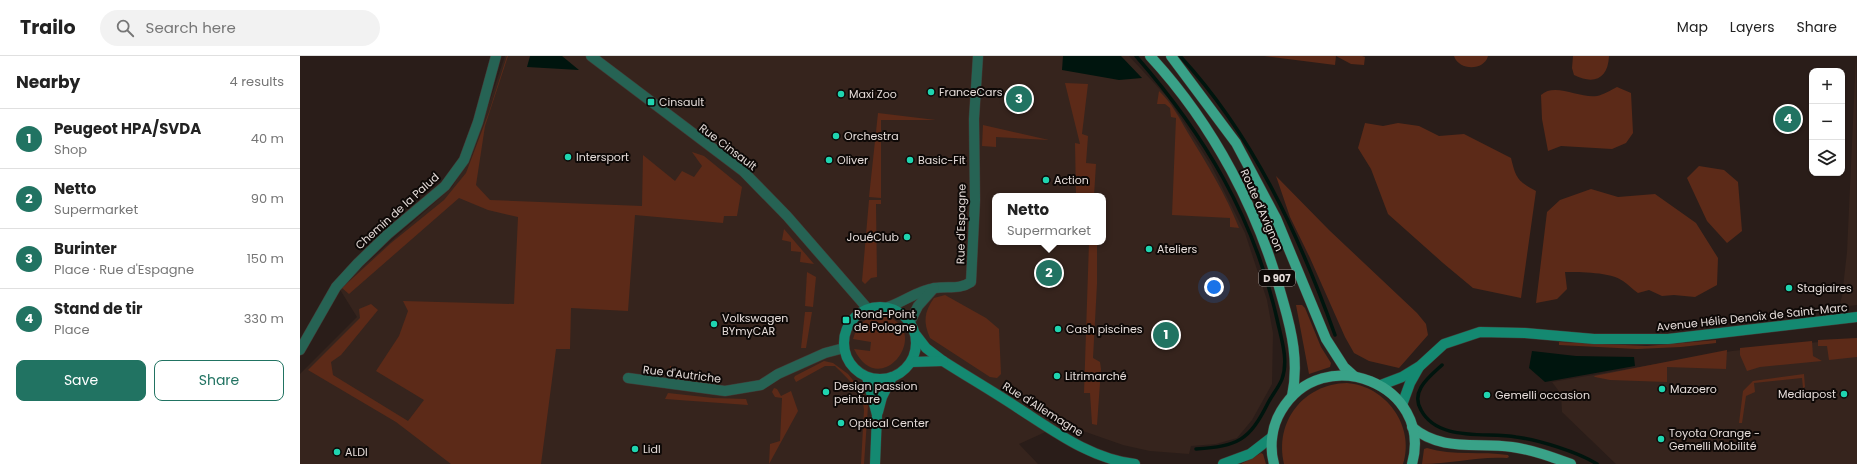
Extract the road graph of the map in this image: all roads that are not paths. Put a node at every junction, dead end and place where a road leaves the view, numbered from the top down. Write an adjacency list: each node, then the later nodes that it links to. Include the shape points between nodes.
1 (496, 56): 13 (street, Chemin de la Palud, via 478,122 464,160 444,186 388,234 336,288)
2 (590, 56): 8 (street, Rue Cinsault, via 743,171 787,216)
3 (978, 56): 6 (street, Rue d'Espagne, via 974,119 975,200 972,278 965,286)
4 (1150, 56): 22 (main road, Route d'Avignon / D 907, via 1189,104 1230,169 1265,241 1291,329 1295,368)
5 (1171, 56): 17 (main road, Route d'Avignon / D 907, via 1236,143 1276,218 1326,339 1344,367)
6 (934, 288): 7 (street, Rue d'Espagne); 10 (street, via 918,306)
7 (888, 307): 8 (street); 10 (street, via 901,313)
8 (868, 308): 12 (street, via 856,316 848,326)
9 (1857, 318): 16 (street, Avenue Hélie Denoix de Saint-Marc, via 1668,339 1594,339 1480,332 1444,344)
10 (910, 322): 11 (street)
11 (916, 335): 14 (street, Rue d'Allemagne, via 926,348); 15 (street)
12 (844, 348): 18 (street, via 854,368); 20 (street, Rue d'Autriche, via 825,353 761,384 725,391)
13 (300, 350)
14 (943, 361): 15 (street); 28 (street, Rue d'Allemagne, via 1062,437 1108,458)
15 (912, 362): 19 (street)
16 (1420, 366): 21 (street, Avenue Hélie Denoix de Saint-Marc, via 1402,377); 23 (street, Avenue Hélie Denoix de Saint-Marc)
17 (1354, 376): 21 (main road, D 907); 22 (main road, D 907, via 1337,375 1321,378)
18 (867, 377): 19 (street); 24 (street)
19 (892, 377): 24 (street)
20 (628, 378)
21 (1380, 385): 23 (main road, D 907)
22 (1292, 396): 26 (main road, D 907, via 1279,415)
23 (1402, 405): 25 (main road, D 907)
24 (877, 415): 27 (street)
25 (1412, 427): 31 (main road, D 907, via 1415,442); 32 (main road, D 907, via 1434,442 1512,447)
26 (1272, 437): 29 (street, via 1250,454); 30 (main road, D 907)
27 (875, 464)
28 (1135, 464)
29 (1223, 464)
30 (1274, 464)
31 (1412, 464)
32 (1571, 464)

